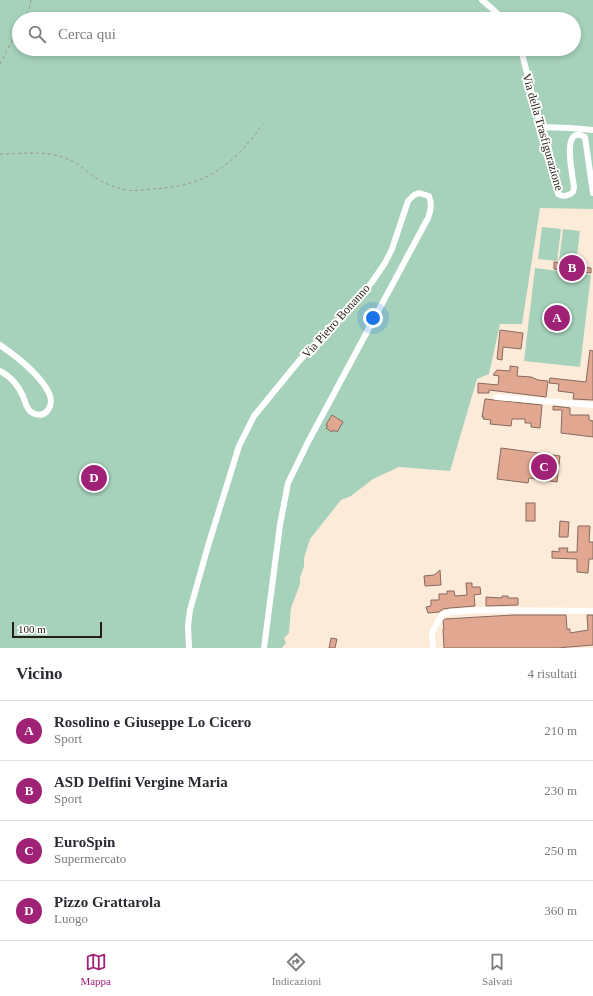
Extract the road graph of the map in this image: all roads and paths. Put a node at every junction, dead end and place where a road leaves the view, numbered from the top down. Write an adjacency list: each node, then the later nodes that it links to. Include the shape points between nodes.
1 (32, 0): 3 (path)
2 (482, 0): 4 (street)
3 (27, 12)
4 (496, 12)
5 (12, 41): 7 (path)
6 (523, 56): 9 (street, Via della Trasfigurazione)
7 (0, 64)
8 (263, 124): 11 (path, via 236,156 211,174 193,182 164,188 122,189 94,176 74,162 50,154)
9 (542, 127): 10 (street); 12 (street, Via della Trasfigurazione, via 558,194 567,196 573,192 570,141 578,134 585,137)
10 (593, 130)
11 (0, 154)
12 (593, 193)
13 (0, 345): 14 (street, via 24,363 44,386 50,398 51,405 48,411 43,414 27,408 14,382)
14 (0, 371)
15 (496, 397): 16 (street)
16 (593, 405)
17 (593, 611): 20 (street, via 450,612 442,615 432,633)
18 (189, 648): 19 (street, Via Pietro Bonanno, via 190,610 239,446 254,416 305,355 358,300 385,263 408,200 419,193 424,194 429,196 431,202 428,218 288,483)
19 (264, 648)
20 (433, 648)

